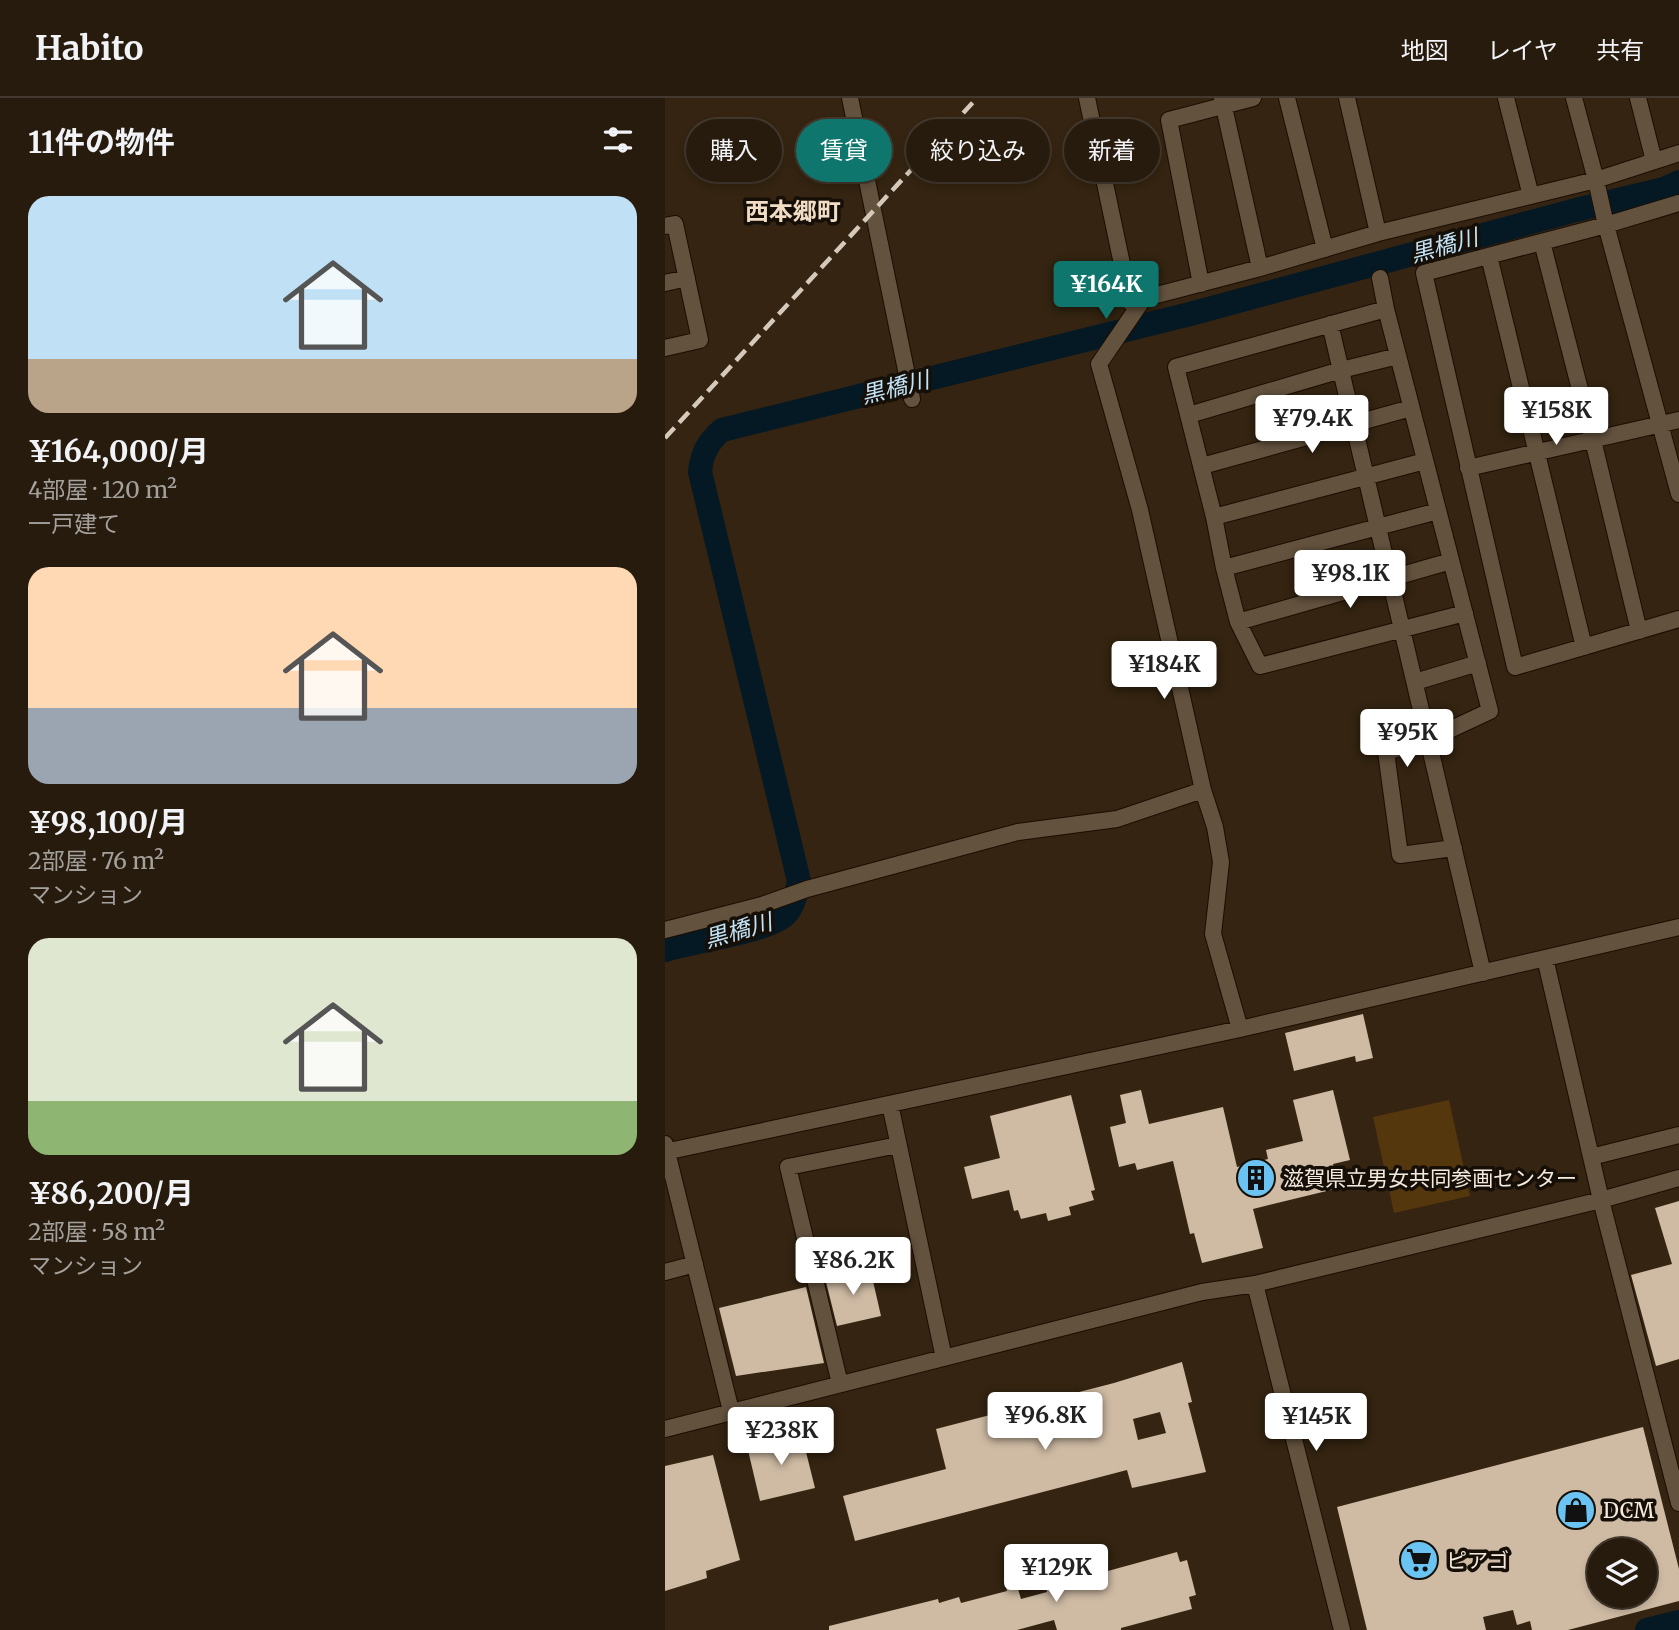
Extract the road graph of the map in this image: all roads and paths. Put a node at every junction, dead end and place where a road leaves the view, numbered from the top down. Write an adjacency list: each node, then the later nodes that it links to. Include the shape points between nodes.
1 (851, 98): 32 (street)
2 (1087, 98): 26 (street, via 1130,302)
3 (1253, 98): 9 (street)
4 (1287, 98): 19 (street)
5 (1347, 98): 17 (street)
6 (1506, 98): 13 (street)
7 (1574, 98): 12 (street)
8 (1638, 98): 11 (street)
9 (1223, 101): 21 (street); 25 (street, via 1169,120)
10 (1679, 153): 11 (street)
11 (1654, 161): 12 (street)
12 (1596, 180): 13 (street); 15 (street)
13 (1531, 196): 17 (street)
14 (1678, 206): 15 (street)
15 (1606, 225): 18 (street); 37 (street)
16 (665, 226): 22 (street, via 675,224)
17 (1378, 233): 19 (street)
18 (1542, 242): 20 (street); 38 (street)
19 (1325, 249): 21 (street)
20 (1489, 256): 39 (street); 42 (street, via 1424,273)
21 (1261, 268): 25 (street)
22 (687, 278): 24 (street); 29 (street, via 700,340)
23 (1380, 278): 27 (street)
24 (665, 283)
25 (1201, 284): 26 (street)
26 (1144, 298): 60 (street, via 1099,365 1140,510)
27 (1386, 309): 28 (street); 30 (street)
28 (1330, 324): 31 (street); 34 (street, via 1176,367)
29 (665, 348)
30 (1398, 356): 31 (street); 33 (street)
31 (1341, 370): 34 (street); 36 (street)
32 (912, 399)
33 (1412, 408): 36 (street); 40 (street)
34 (1189, 415): 41 (street)
35 (1679, 420): 37 (street)
36 (1354, 424): 41 (street); 43 (street)
37 (1661, 426): 38 (street); 44 (street)
38 (1593, 440): 39 (street); 55 (street)
39 (1538, 452): 42 (street); 56 (street)
40 (1425, 461): 43 (street); 45 (street)
41 (1202, 466): 46 (street)
42 (1468, 468): 56 (street, via 1515,667)
43 (1366, 478): 46 (street); 47 (street)
44 (1679, 494)
45 (1438, 511): 47 (street); 48 (street)
46 (1215, 517): 49 (street)
47 (1378, 527): 49 (street); 50 (street)
48 (1451, 561): 50 (street); 51 (street)
49 (1224, 568): 53 (street)
50 (1390, 579): 53 (street); 54 (street)
51 (1465, 613): 54 (street); 57 (street)
52 (1679, 619): 55 (street)
53 (1238, 622): 54 (street, via 1260,666)
54 (1402, 629): 58 (street)
55 (1639, 631): 56 (street)
56 (1584, 646)
57 (1478, 663): 58 (street); 59 (street, via 1490,711)
58 (1415, 682): 59 (street)
59 (1429, 740): 61 (street); 61 (street, via 1386,752 1400,855)
60 (1203, 790): 63 (street, via 1117,819 1019,832); 66 (street, via 1220,862 1213,934)
61 (1454, 848): 65 (street)
62 (1679, 927): 64 (street)
63 (665, 930)
64 (1545, 958): 65 (street); 71 (street)
65 (1483, 973): 66 (street)
66 (1240, 1029): 67 (street)
67 (890, 1104): 69 (street); 70 (street)
68 (1679, 1135): 71 (street)
69 (898, 1145): 77 (street); 78 (street, via 787,1167)
70 (666, 1149): 74 (street)
71 (1591, 1157): 73 (street)
72 (1679, 1178): 73 (street)
73 (1601, 1200): 76 (street); 81 (street)
74 (695, 1264): 75 (street); 79 (street)
75 (665, 1272)
76 (1255, 1284): 77 (street, via 1202,1292); 82 (street)
77 (944, 1358): 78 (street)
78 (840, 1384): 79 (street)
79 (731, 1411): 80 (street)
80 (665, 1430)
81 (1679, 1503)
82 (1342, 1630)

